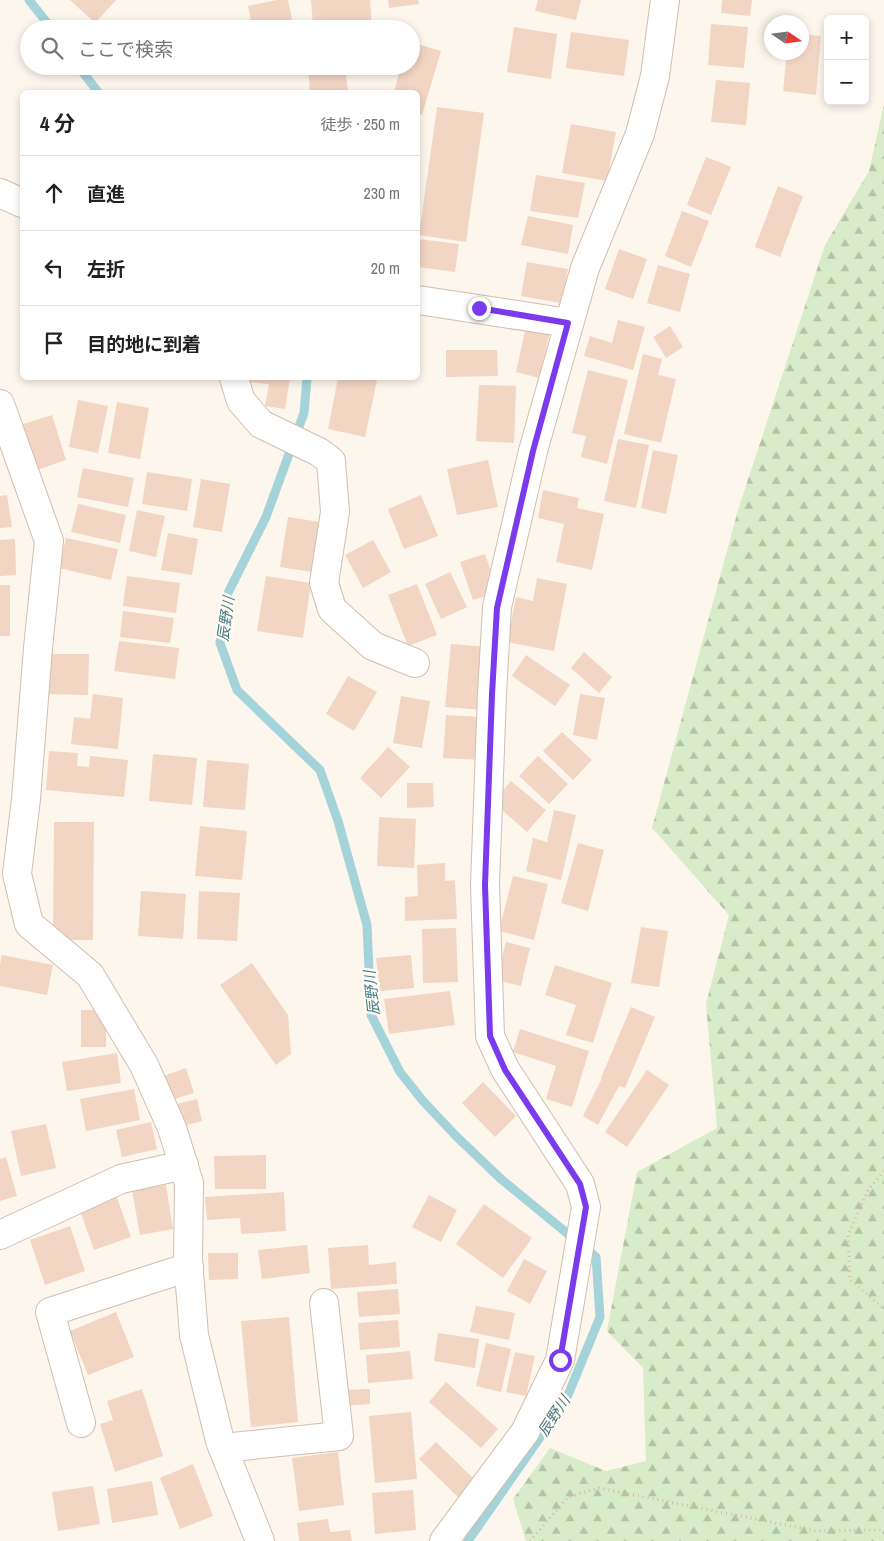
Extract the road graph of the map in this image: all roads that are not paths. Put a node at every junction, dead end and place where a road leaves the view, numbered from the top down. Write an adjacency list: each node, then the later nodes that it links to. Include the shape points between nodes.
1 (665, 0): 5 (street, via 655,76 640,134 585,268)
2 (0, 193): 3 (street)
3 (20, 202)
4 (420, 300): 5 (street)
5 (568, 323): 16 (street, via 533,451 497,608 485,885 490,1036 505,1070 580,1184 586,1207 560,1360 526,1432)
6 (235, 380): 8 (street, via 241,401 261,424 331,461 335,512 324,582 332,609 373,646)
7 (0, 404): 9 (street, via 49,541 17,874 29,924 90,975 144,1065 172,1128)
8 (415, 663)
9 (184, 1165): 10 (street, via 121,1179); 11 (street, via 189,1183)
10 (0, 1235)
11 (189, 1267): 13 (street, via 50,1312); 14 (street, via 194,1334)
12 (324, 1303): 14 (street, via 339,1436)
13 (81, 1422)
14 (224, 1448): 15 (street)
15 (260, 1541)
16 (444, 1541)

